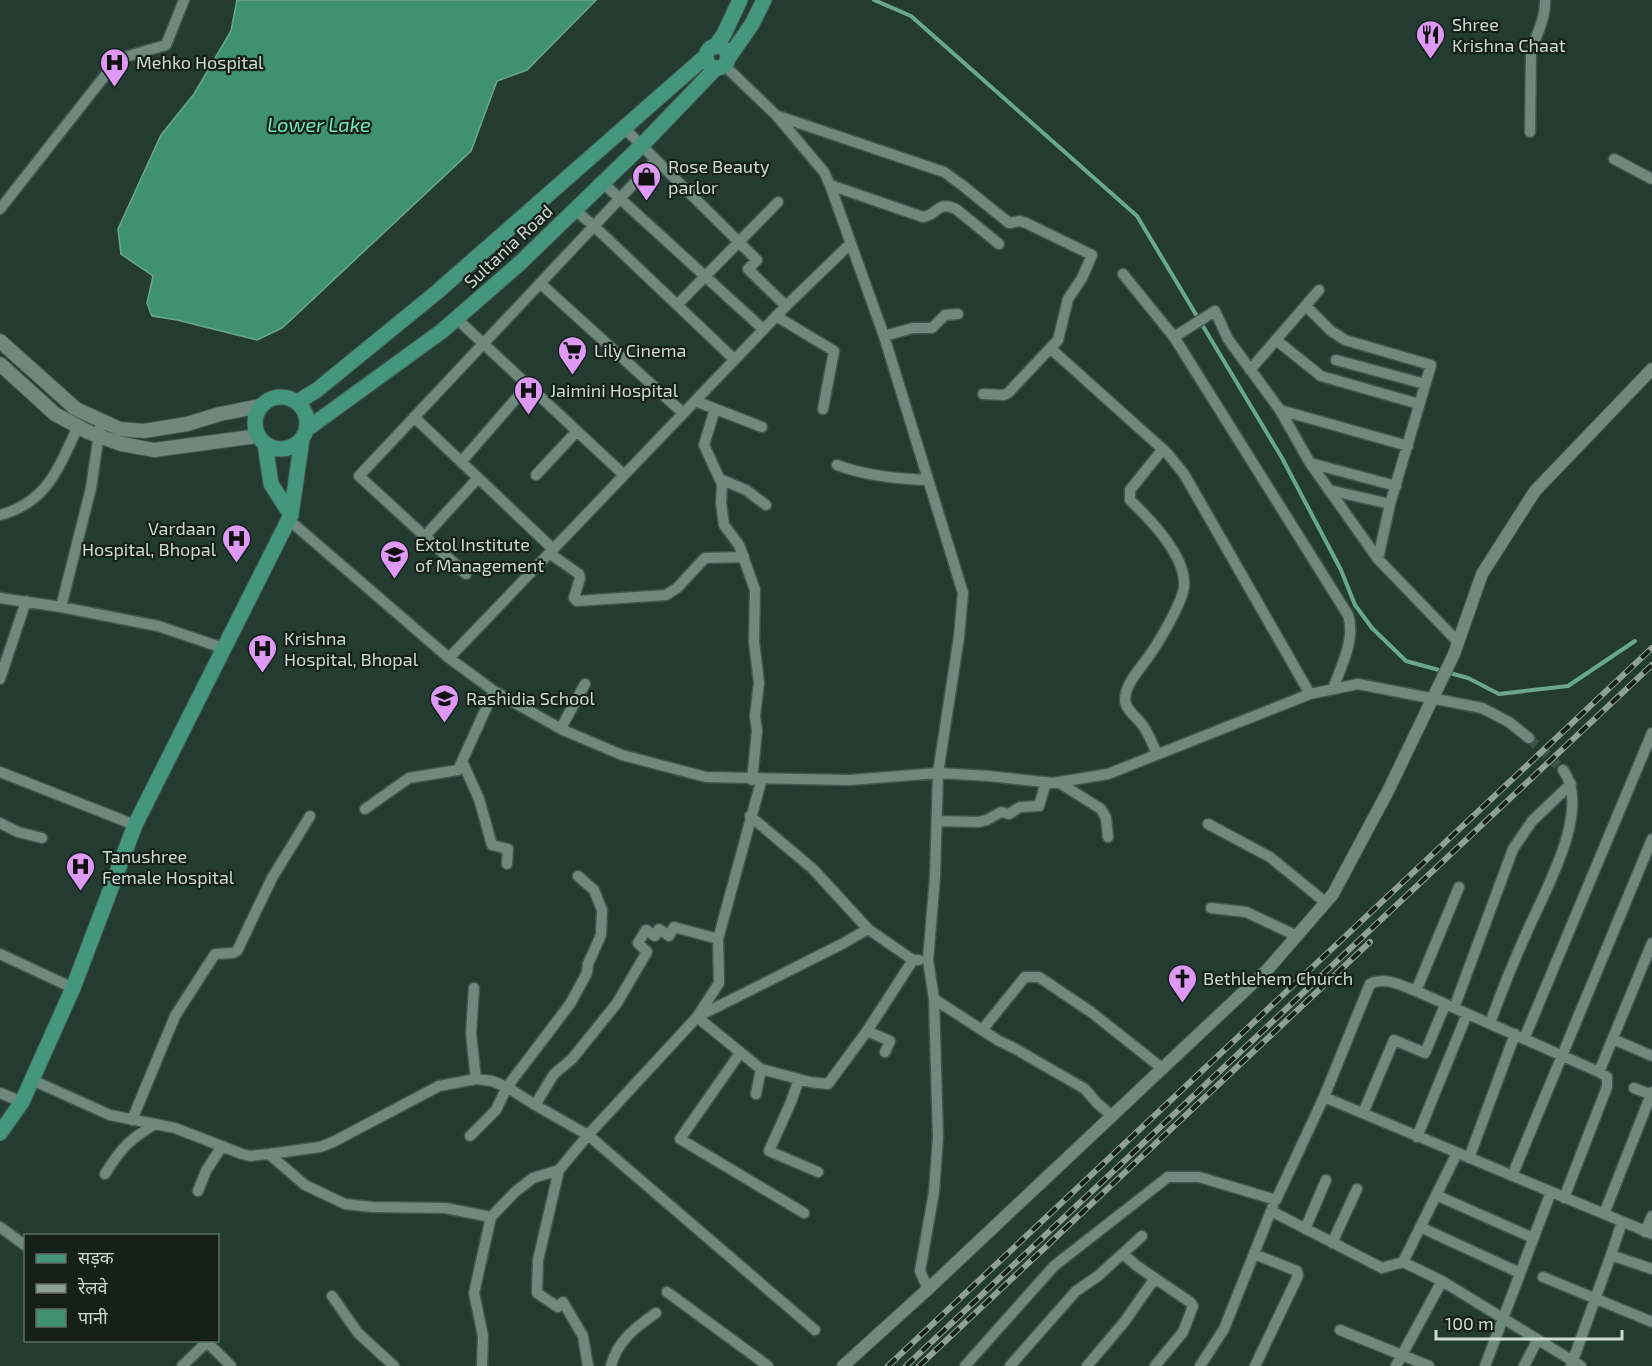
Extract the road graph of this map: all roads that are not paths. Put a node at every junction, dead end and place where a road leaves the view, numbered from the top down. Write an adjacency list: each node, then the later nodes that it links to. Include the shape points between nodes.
1 (184, 0): 17 (street, via 166,45 118,59)
2 (740, 0): 5 (main road, Sultania Road, via 724,34)
3 (764, 0): 5 (main road, Sultania Road, via 752,24)
4 (1545, 0): 8 (street, via 1544,22 1533,45)
5 (718, 59): 6 (street); 7 (main road, Sultania Road); 9 (main road, Sultania Road)
6 (777, 116): 14 (street); 39 (street, via 944,172 1010,224 1026,223 1092,255 1068,299 1058,340)
7 (624, 128): 9 (street); 48 (main road, Sultania Road, via 437,292)
8 (1530, 132)
9 (642, 146): 11 (street); 13 (main road, Sultania Road)
10 (1614, 159): 12 (street)
11 (656, 160): 15 (street); 20 (street)
12 (1652, 179)
13 (604, 184): 15 (street); 18 (main road, Sultania Road)
14 (830, 184): 21 (street); 22 (street, via 923,218 948,206)
15 (620, 198): 19 (street); 24 (street)
16 (778, 202): 20 (street)
17 (0, 209)
18 (575, 210): 19 (street); 32 (main road, Sultania Road)
19 (594, 225): 25 (street); 27 (street)
20 (739, 242): 24 (street); 28 (street, via 757,260 748,269)
21 (851, 243): 28 (street); 34 (street)
22 (999, 244)
23 (1123, 274): 35 (street)
24 (705, 276): 27 (street); 33 (street)
25 (540, 283): 38 (street); 55 (street)
26 (1319, 290): 29 (street)
27 (677, 304): 40 (street)
28 (786, 306): 31 (street)
29 (1306, 306): 36 (street); 45 (street, via 1345,340 1431,365)
30 (958, 314): 34 (street, via 945,315 932,328 913,328)
31 (776, 316): 33 (street); 53 (street, via 834,351)
32 (457, 319): 38 (street); 61 (main road, Sultania Road)
33 (764, 329): 40 (street)
34 (884, 336): 73 (street)
35 (1177, 336): 44 (street, via 1215,311 1228,339); 93 (street, via 1348,615 1351,639)
36 (1276, 340): 44 (street); 50 (street, via 1321,376)
37 (0, 341): 57 (main road, via 76,408)
38 (483, 343): 46 (street); 56 (street)
39 (1050, 348): 47 (street, via 1008,393); 65 (street)
40 (734, 359): 49 (street)
41 (1336, 360): 45 (street)
42 (0, 364): 58 (main road, via 55,414)
43 (1652, 369): 88 (street, via 1535,491 1482,574)
44 (1250, 370): 54 (street)
45 (1425, 384): 50 (street)
46 (528, 385): 60 (street); 66 (street)
47 (983, 394)
48 (299, 401): 51 (main road, via 278,396); 61 (main road, via 308,419)
49 (695, 401): 52 (street); 55 (street)
50 (1419, 404): 64 (street)
51 (260, 406): 57 (main road, via 144,430 120,429); 63 (main road, via 255,426)
52 (715, 409): 59 (street); 72 (street, via 704,445)
53 (823, 409)
54 (1281, 410): 64 (street); 67 (street)
55 (683, 413): 70 (street)
56 (414, 417): 66 (street); 80 (street, via 359,476)
57 (100, 420): 62 (street)
58 (78, 427): 62 (main road); 78 (street, via 44,492 13,512)
59 (762, 427)
60 (577, 431): 69 (street); 70 (street)
61 (305, 434): 63 (main road, via 285,449); 79 (main road)
62 (99, 436): 63 (main road, via 154,450); 87 (street, via 92,488)
63 (261, 440): 79 (main road, via 271,484)
64 (1408, 446): 74 (street)
65 (1163, 449): 95 (street, via 1184,474); 100 (street, via 1129,494 1130,500 1166,539 1184,585 1179,604 1135,675 1125,699)
66 (461, 462): 71 (street)
67 (1310, 463): 74 (street); 75 (street)
68 (837, 465): 73 (street, via 896,479)
69 (536, 475)
70 (624, 475): 81 (street)
71 (478, 478): 80 (street); 81 (street)
72 (720, 479): 77 (street, via 746,490); 82 (street, via 724,525)
73 (928, 480): 104 (street, via 963,592)
74 (1396, 486): 76 (street)
75 (1329, 490): 76 (street); 83 (street)
76 (1390, 504): 83 (street)
77 (766, 505)
78 (0, 515)
79 (290, 518): 89 (main road); 90 (street)
80 (425, 536): 84 (street)
81 (551, 551): 82 (street, via 579,574 574,598 577,601 659,596 677,588 705,558); 90 (street)
82 (744, 558): 105 (street, via 755,590 754,642 759,683 755,716)
83 (1378, 559): 88 (street)
84 (465, 573)
85 (0, 598): 86 (street)
86 (26, 601): 87 (street); 91 (street)
87 (62, 607): 89 (street, via 158,626)
88 (1457, 640): 96 (street)
89 (223, 648): 114 (main road)
90 (449, 658): 94 (street)
91 (0, 679)
92 (585, 684): 97 (street)
93 (1333, 689): 95 (street); 96 (street, via 1358,684)
94 (494, 692): 97 (street); 101 (street)
95 (1310, 694): 100 (street)
96 (1432, 697): 99 (street, via 1482,708); 121 (street, via 1388,791 1333,894)
97 (561, 728): 105 (street, via 632,758 706,777)
98 (1652, 733): 140 (street)
99 (1529, 738)
100 (1157, 754): 106 (street, via 1108,774)
101 (462, 761): 108 (street, via 458,770 409,778); 118 (street, via 479,799 491,843 508,849)
102 (1563, 770): 107 (street)
103 (0, 772): 114 (street)
104 (938, 773): 105 (street, via 850,780); 106 (street); 111 (street)
105 (757, 779): 110 (street)
106 (1052, 782): 111 (street, via 1039,806 1020,807 978,822); 115 (street, via 1101,809)
107 (1571, 784): 134 (street, via 1532,821 1513,849); 137 (street, via 1571,816 1553,878)
108 (366, 809)
109 (310, 816): 162 (street, via 272,878 237,951 214,954 184,999)
110 (750, 816): 123 (street, via 813,869); 125 (street)
111 (937, 821): 129 (street)
112 (0, 823): 116 (street)
113 (1208, 824): 121 (street, via 1270,857)
114 (135, 825): 130 (main road)
115 (1108, 837)
116 (42, 838)
117 (1652, 839): 144 (street)
118 (507, 864)
119 (578, 876): 152 (street, via 594,890 600,903 602,935 573,999)
120 (1459, 887): 132 (street)
121 (1325, 902): 124 (street)
122 (1211, 908): 124 (street, via 1246,912)
123 (867, 929): 128 (street); 136 (street)
124 (1297, 936): 147 (street)
125 (718, 939): 136 (street, via 719,983); 159 (street, via 674,927 669,936 659,929 655,936 646,930 638,943 647,952 617,1003 572,1059 554,1074)
126 (1652, 944): 141 (street)
127 (0, 954): 130 (street)
128 (913, 960): 129 (street); 139 (street)
129 (928, 960): 133 (street)
130 (73, 988): 151 (main road)
131 (474, 988): 149 (street, via 471,1034)
132 (1416, 991): 134 (street); 157 (street, via 1384,981 1370,984)
133 (934, 999): 138 (street); 206 (street, via 938,1137 934,1192 920,1271)
134 (1449, 1006): 135 (street); 160 (street, via 1425,1053 1394,1040)
135 (1467, 1014): 137 (street); 167 (street)
136 (697, 1017): 143 (street); 165 (street)
137 (1490, 1023): 140 (street)
138 (982, 1030): 147 (street, via 1025,976 1039,977); 161 (street, via 1085,1089)
139 (867, 1031): 142 (street, via 890,1041); 150 (street, via 828,1084)
140 (1520, 1037): 144 (street); 171 (street)
141 (1613, 1039): 145 (street); 148 (street)
142 (885, 1052)
143 (740, 1053): 146 (street); 184 (street, via 680,1139)
144 (1562, 1056): 148 (street); 175 (street)
145 (1652, 1056)
146 (761, 1069): 150 (street); 155 (street)
147 (1163, 1069): 161 (street)
148 (1599, 1072): 181 (street, via 1607,1077 1608,1087)
149 (476, 1079): 152 (street); 170 (street, via 439,1086 320,1147)
150 (799, 1079): 173 (street, via 769,1151)
151 (32, 1080): 158 (main road); 162 (street)
152 (507, 1087): 159 (street); 166 (street, via 496,1110)
153 (1634, 1088): 156 (street)
154 (0, 1093): 158 (street)
155 (756, 1094)
156 (1651, 1094): 185 (street)
157 (1324, 1097): 160 (street); 182 (street)
158 (22, 1102): 164 (main road)
159 (535, 1105): 165 (street)
160 (1363, 1113): 167 (street)
161 (1112, 1116): 206 (street)
162 (132, 1120): 163 (street)
163 (155, 1124): 168 (street); 174 (street, via 131,1139)
164 (0, 1133)
165 (588, 1135): 172 (street); 213 (street)
166 (470, 1136)
167 (1417, 1137): 169 (street)
168 (222, 1146): 170 (street, via 250,1156); 178 (street)
169 (1457, 1153): 171 (street); 180 (street)
170 (269, 1154): 187 (street, via 305,1185 345,1204 445,1208)
171 (1469, 1158): 175 (street)
172 (559, 1170): 187 (street, via 532,1178); 222 (street, via 538,1260 537,1293 558,1307 564,1302 583,1336)
173 (818, 1172)
174 (105, 1174)
175 (1512, 1176): 179 (street)
176 (1326, 1180): 191 (street)
177 (1358, 1189): 195 (street)
178 (198, 1191)
179 (1551, 1192): 181 (street); 194 (street)
180 (1436, 1195): 190 (street); 194 (street)
181 (1564, 1198): 185 (street)
182 (1276, 1200): 183 (street); 226 (street, via 1199,1177 1168,1177 1054,1266)
183 (1271, 1211): 191 (street); 198 (street)
184 (804, 1213)
185 (1604, 1214): 188 (street)
186 (1652, 1216): 192 (street)
187 (491, 1217): 221 (street, via 474,1293 483,1336)
188 (1622, 1222): 192 (street); 199 (street)
189 (0, 1227): 196 (street)
190 (1420, 1227): 200 (street); 202 (street)
191 (1305, 1229): 195 (street)
192 (1649, 1233)
193 (1142, 1236): 197 (street)
194 (1533, 1238): 202 (street)
195 (1332, 1243): 200 (street, via 1382,1268)
196 (24, 1245)
197 (1123, 1254): 204 (street); 227 (street, via 1076,1291)
198 (1254, 1254): 230 (street, via 1224,1329); 231 (street, via 1290,1267 1298,1275)
199 (1611, 1255): 201 (street); 209 (street)
200 (1403, 1262): 205 (street)
201 (1652, 1269)
202 (1520, 1273): 211 (street)
203 (1543, 1277): 209 (street)
204 (1155, 1278): 228 (street); 229 (street, via 1193,1306 1183,1332)
205 (1442, 1281): 211 (street); 216 (street)
206 (928, 1289): 225 (street)
207 (667, 1292): 224 (street)
208 (332, 1296): 220 (street, via 357,1333)
209 (1594, 1299): 212 (street); 217 (street)
210 (656, 1313): 223 (street, via 629,1333)
211 (1503, 1318): 215 (street); 233 (street)
212 (1652, 1322)
213 (815, 1330)
214 (1340, 1330): 216 (street)
215 (1537, 1341): 217 (street); 234 (street)
216 (1399, 1361): 232 (street)
217 (1575, 1364)
218 (182, 1366): 219 (street, via 207,1342)
219 (231, 1366)
220 (394, 1366)
221 (482, 1366)
222 (588, 1366)
223 (612, 1366)
224 (768, 1366)
225 (843, 1366)
226 (965, 1366)
227 (1010, 1366)
228 (1087, 1366)
229 (1155, 1366)
230 (1200, 1366)
231 (1255, 1366)
232 (1429, 1366)
233 (1485, 1366)
234 (1524, 1366)

